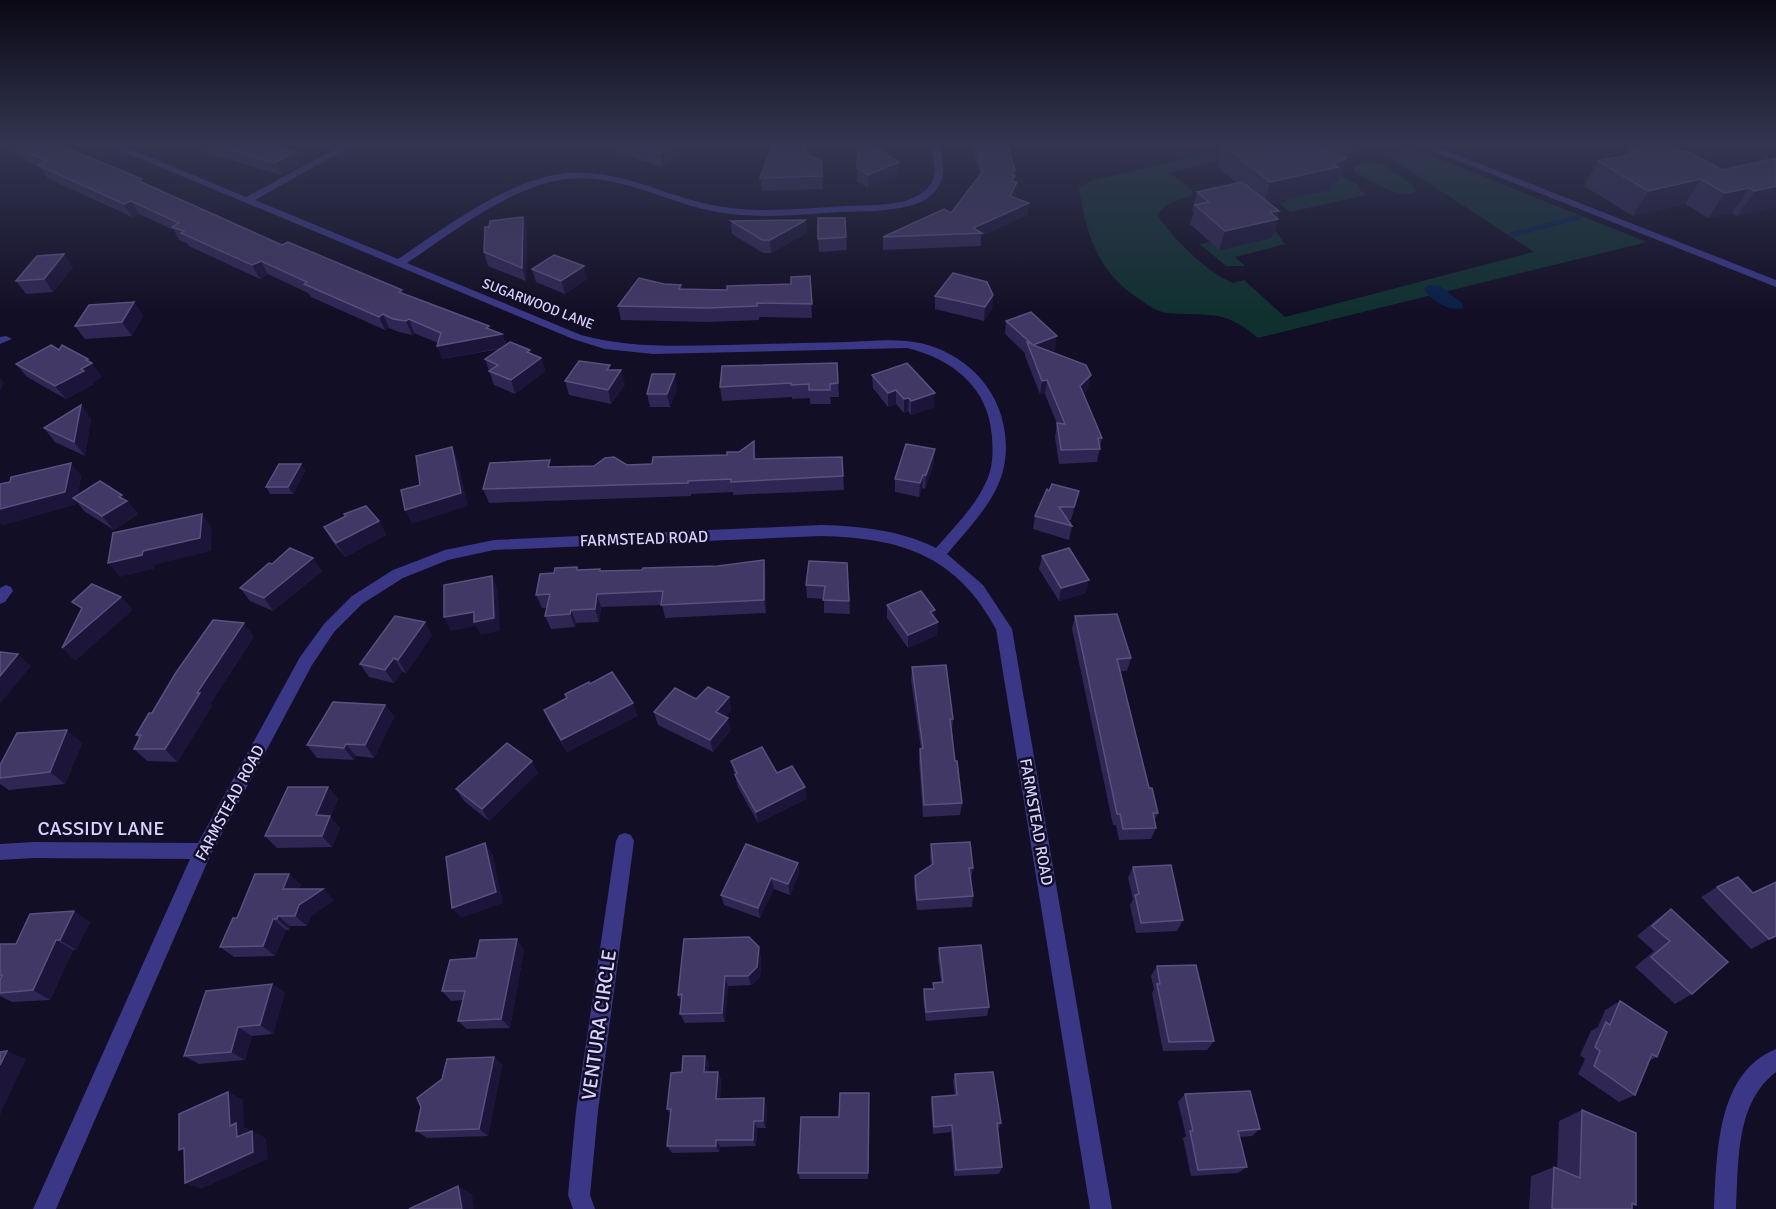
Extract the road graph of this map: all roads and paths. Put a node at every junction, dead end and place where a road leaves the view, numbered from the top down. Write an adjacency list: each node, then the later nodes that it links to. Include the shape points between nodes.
1 (249, 200): 6 (street, SUGARWOOD LANE)
2 (504, 200): 6 (street)
3 (680, 200): 4 (street, via 718,209 797,212 891,207)
4 (915, 200)
5 (1563, 200): 7 (street)
6 (398, 264): 8 (street, SUGARWOOD LANE, via 604,345 690,351 907,344 944,354 968,371 983,390 999,435 998,468 981,503)
7 (1776, 284)
8 (938, 555): 10 (street, FARMSTEAD ROAD, via 874,534 816,531 494,545 445,555 408,570 357,600 329,628 306,662); 15 (street, FARMSTEAD ROAD, via 964,573 991,603 1004,629)
9 (625, 841): 14 (street, VENTURA CIRCLE, via 587,1111 579,1196)
10 (203, 851): 11 (street, CASSIDY LANE); 13 (street, FARMSTEAD ROAD)
11 (0, 852)
12 (1776, 1059): 16 (street, via 1747,1087 1732,1127)
13 (44, 1209)
14 (584, 1209)
15 (1101, 1209)
16 (1725, 1209)

